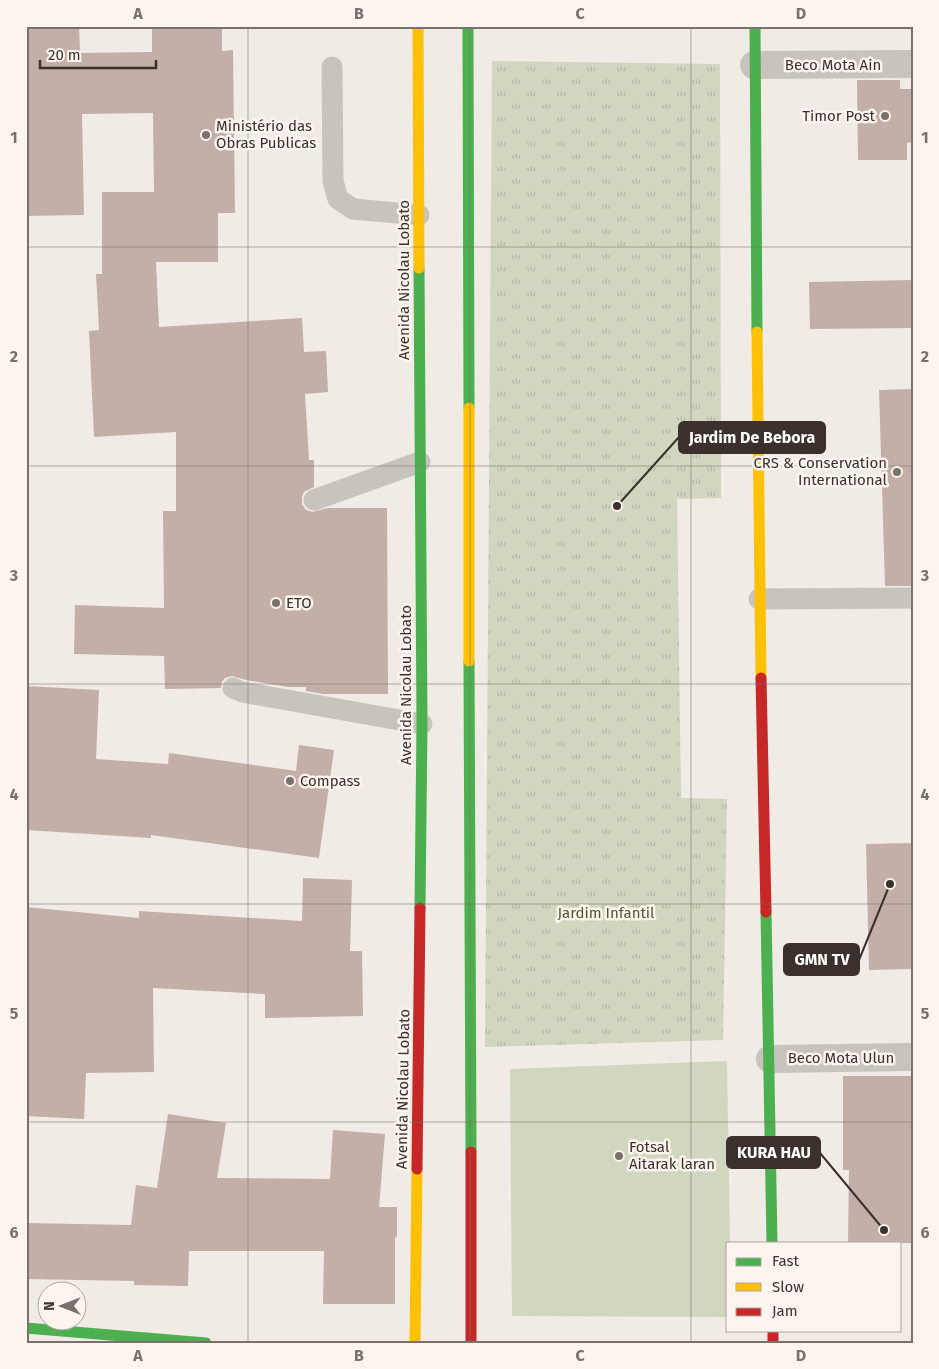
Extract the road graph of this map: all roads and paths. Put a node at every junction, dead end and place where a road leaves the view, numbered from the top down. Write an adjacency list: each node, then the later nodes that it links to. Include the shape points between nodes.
1 (418, 26): 7 (main road, Avenida Nicolau Lobato)
2 (468, 26): 20 (main road)
3 (754, 26): 5 (main road)
4 (913, 64): 5 (street, Beco Mota Ain)
5 (754, 65): 11 (main road)
6 (332, 67): 7 (lane, via 333,181 338,199 353,208)
7 (418, 215): 8 (main road, Avenida Nicolau Lobato)
8 (420, 462): 9 (lane); 13 (main road, Avenida Nicolau Lobato)
9 (314, 500)
10 (913, 598): 11 (lane)
11 (759, 599): 15 (main road)
12 (233, 688): 13 (lane)
13 (422, 724): 19 (main road, Avenida Nicolau Lobato)
14 (913, 1058): 15 (street, Beco Mota Ulun)
15 (770, 1059): 16 (main road)
16 (772, 1242)
17 (26, 1328): 18 (main road)
18 (206, 1343)
19 (415, 1343)
20 (471, 1343)

